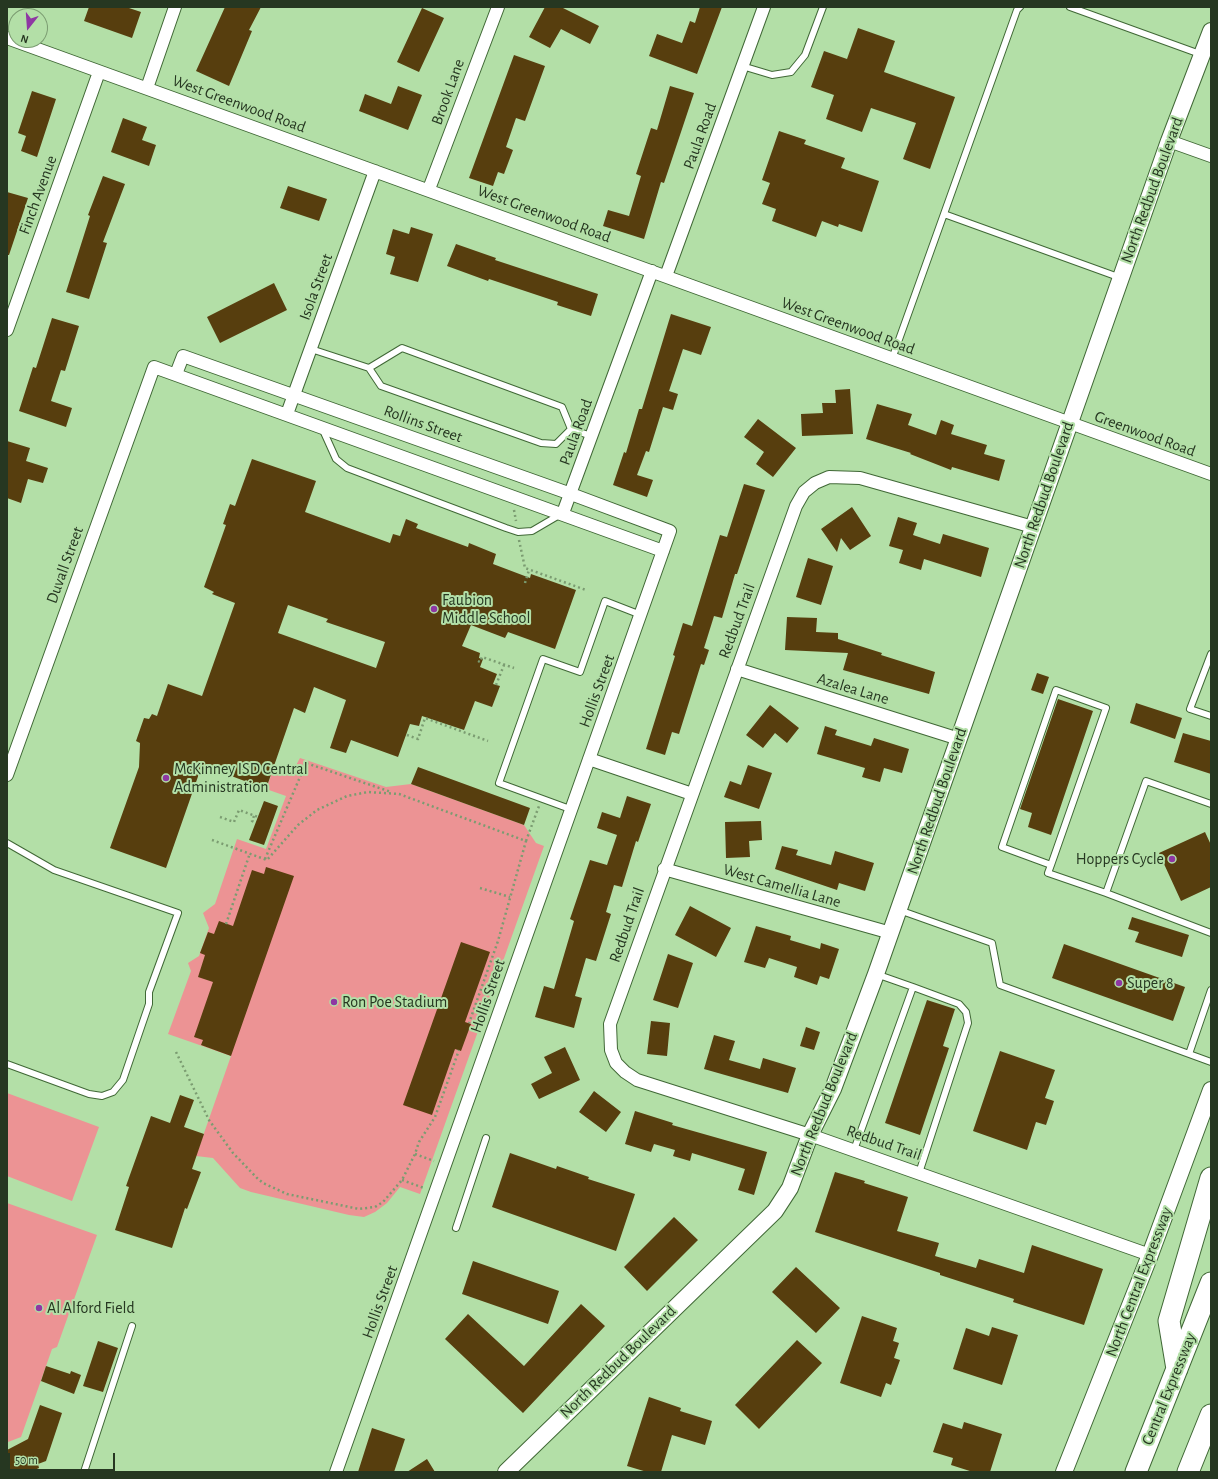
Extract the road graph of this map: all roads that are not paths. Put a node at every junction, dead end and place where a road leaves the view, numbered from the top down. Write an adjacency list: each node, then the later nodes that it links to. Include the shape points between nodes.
1 (175, 7): 12 (street)
2 (498, 7): 16 (street, Brook Lane)
3 (764, 7): 10 (street, Paula Road)
4 (823, 7): 10 (lane, via 805,54 791,72 772,75)
5 (1020, 7): 17 (lane)
6 (1070, 7): 9 (lane)
7 (1211, 31): 9 (street, North Redbud Boulevard)
8 (7, 38): 11 (street, West Greenwood Road)
9 (1202, 55): 13 (street, North Redbud Boulevard)
10 (742, 66): 19 (street, Paula Road)
11 (99, 72): 12 (street, West Greenwood Road); 21 (street, Finch Avenue)
12 (147, 88): 15 (street, West Greenwood Road)
13 (1169, 141): 14 (street); 20 (street, North Redbud Boulevard)
14 (1211, 156)
15 (375, 171): 16 (street, West Greenwood Road); 23 (street, Isola Street)
16 (429, 190): 18 (street, West Greenwood Road)
17 (944, 214): 20 (lane); 24 (lane)
18 (652, 271): 19 (street, West Greenwood Road); 32 (street, Paula Road)
19 (666, 276): 24 (street, West Greenwood Road)
20 (1121, 278): 29 (street, North Redbud Boulevard)
21 (12, 297): 22 (street, Finch Avenue)
22 (7, 330)
23 (311, 349): 25 (lane); 27 (street, Isola Street)
24 (892, 359): 29 (street, West Greenwood Road)
25 (369, 368): 31 (lane, via 380,386 541,443 556,444); 31 (lane, via 402,348 562,407)
26 (176, 374): 27 (street, Rollins Street, via 183,356); 28 (street); 45 (street, Duvall Street, via 154,367)
27 (294, 395): 28 (street, Isola Street); 34 (street, Rollins Street)
28 (287, 414): 30 (street)
29 (1069, 423): 33 (street, Greenwood Road); 36 (street, North Redbud Boulevard)
30 (321, 426): 35 (street); 35 (lane, via 336,459 347,468 506,528 518,532 532,531)
31 (571, 430): 32 (lane)
32 (591, 436): 34 (street, Paula Road)
33 (1211, 474)
34 (570, 494): 35 (street, Paula Road); 37 (street, Rollins Street)
35 (563, 514): 38 (street)
36 (1033, 527): 41 (street, Redbud Trail, via 860,478 829,477 815,483 804,492 796,506); 43 (street, North Redbud Boulevard)
37 (670, 531): 38 (street, Hollis Street)
38 (663, 551): 39 (street, Hollis Street)
39 (642, 614): 44 (street, Hollis Street); 48 (lane, via 605,601 580,672 543,659 498,783)
40 (1211, 654): 42 (lane, via 1190,709)
41 (737, 669): 43 (street, Azalea Lane); 46 (street, Redbud Trail)
42 (1211, 716)
43 (959, 739): 53 (street, North Redbud Boulevard)
44 (589, 759): 46 (street); 48 (street, Hollis Street)
45 (7, 775)
46 (692, 794): 51 (street, Redbud Trail)
47 (1211, 804): 52 (lane, via 1146,781)
48 (570, 809): 75 (street, Hollis Street)
49 (7, 843): 61 (lane, via 54,870 178,913 149,992 149,1004 127,1068 120,1084 113,1092 102,1096 89,1094)
50 (1051, 865): 50 (lane, via 1106,708 1056,690 1002,847); 52 (lane, via 1048,873)
51 (664, 869): 54 (street, West Camellia Lane); 63 (street, Redbud Trail, via 610,1024 611,1050 616,1063 637,1080)
52 (1106, 893): 55 (lane)
53 (899, 910): 54 (street, North Redbud Boulevard); 59 (lane, via 992,943 1000,985)
54 (890, 933): 56 (street, North Redbud Boulevard)
55 (1211, 933)
56 (876, 974): 57 (lane); 63 (street, North Redbud Boulevard, via 833,1089)
57 (913, 987): 65 (lane); 66 (lane, via 959,1004 966,1012 968,1023)
58 (1211, 990): 59 (lane)
59 (1189, 1054): 60 (lane)
60 (1211, 1062)
61 (7, 1064)
62 (1211, 1090): 69 (street, North Central Expressway)
63 (810, 1135): 65 (street, Redbud Trail); 76 (street, North Redbud Boulevard, via 790,1188 775,1211)
64 (486, 1138): 68 (lane)
65 (854, 1150): 66 (street, Redbud Trail)
66 (919, 1173): 69 (street, Redbud Trail)
67 (1211, 1178): 72 (highway, via 1169,1321)
68 (456, 1228)
69 (1150, 1255): 77 (street, North Central Expressway)
70 (1211, 1283): 72 (highway, Central Expressway)
71 (132, 1326): 74 (lane)
72 (1178, 1369): 78 (highway, Central Expressway)
73 (1211, 1415): 79 (highway)
74 (84, 1472)
75 (336, 1472)
76 (506, 1472)
77 (1064, 1472)
78 (1136, 1472)
79 (1188, 1472)

